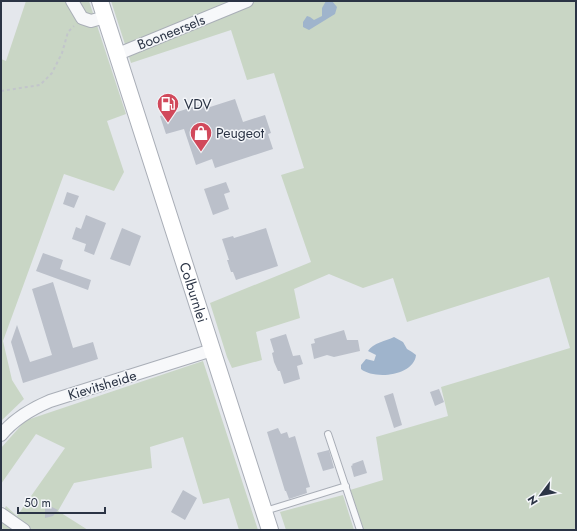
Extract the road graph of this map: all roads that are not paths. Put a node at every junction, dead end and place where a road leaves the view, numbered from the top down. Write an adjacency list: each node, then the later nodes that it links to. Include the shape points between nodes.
1 (72, 1): 4 (street, via 82,18 91,21)
2 (100, 1): 4 (street, Colburnlei)
3 (247, 1): 5 (street, Booneersels)
4 (105, 17): 5 (street, Colburnlei)
5 (118, 54): 6 (street, Colburnlei)
6 (212, 350): 8 (street, Kievitsheide, via 50,401 32,409); 10 (street, Colburnlei)
7 (328, 434): 9 (lane)
8 (1, 435)
9 (346, 486): 10 (lane); 14 (lane)
10 (264, 512): 13 (street, Colburnlei)
11 (1, 514): 12 (street)
12 (24, 530)
13 (270, 530)
14 (360, 530)

